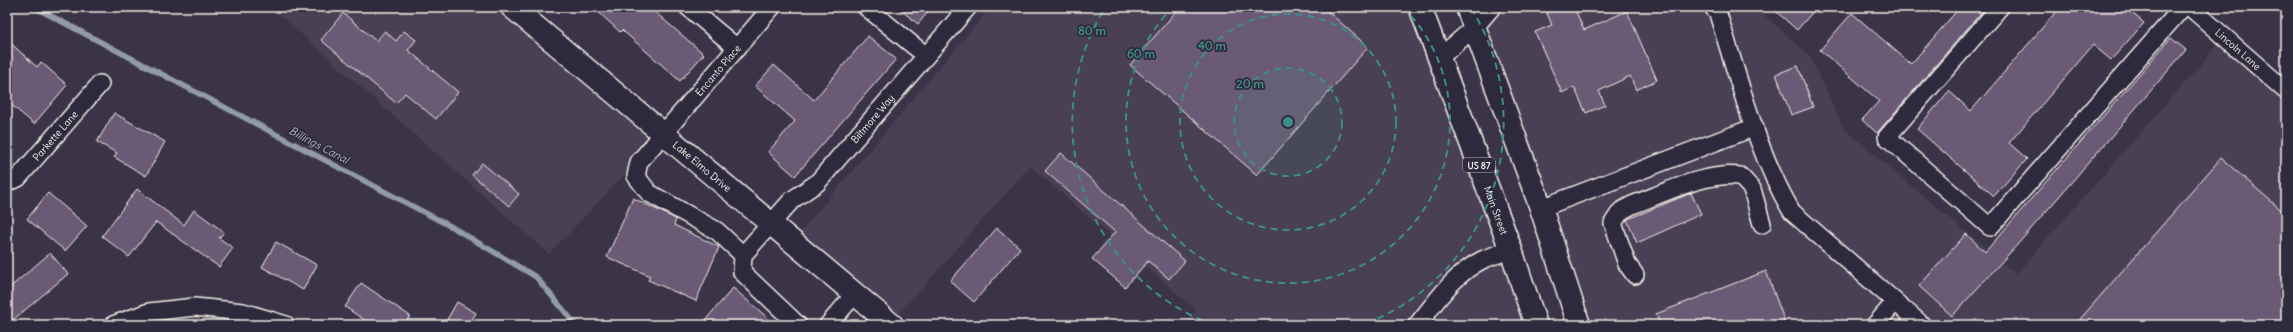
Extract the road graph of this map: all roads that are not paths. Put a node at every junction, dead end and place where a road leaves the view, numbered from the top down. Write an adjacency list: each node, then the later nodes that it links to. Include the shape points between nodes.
1 (512, 7): 19 (main road, Lake Elmo Drive)
2 (688, 7): 13 (street)
3 (772, 7): 13 (street, Encanto Place)
4 (866, 7): 14 (street)
5 (968, 7): 14 (street, Biltmore Way)
6 (1420, 7): 15 (main road, Main Street / US 87)
7 (1492, 7): 12 (street)
8 (1713, 7): 18 (street, via 1718,14)
9 (2000, 7): 10 (street, via 1887,137 1990,227)
10 (2183, 7)
11 (2190, 7): 17 (street, Lincoln Lane)
12 (1471, 17): 15 (street); 21 (main road)
13 (737, 48): 19 (street, Encanto Place)
14 (925, 55): 22 (street, Biltmore Way, via 817,183 792,200)
15 (1439, 58): 24 (main road, Main Street / US 87)
16 (100, 84): 20 (street, Parkette Lane, via 18,178)
17 (2286, 91)
18 (1755, 127): 21 (street); 28 (street, via 1780,193 1792,212)
19 (663, 134): 22 (main road, Lake Elmo Drive); 25 (street, Encanto Place, via 639,162 636,176 649,194 717,231)
20 (7, 182)
21 (1541, 208): 36 (main road)
22 (772, 224): 25 (street, Biltmore Way); 27 (main road, Lake Elmo Drive)
23 (1762, 224): 26 (street, via 1752,189 1740,176 1726,174 1632,205 1621,211 1613,223 1627,264)
24 (1511, 250): 34 (street, via 1482,260 1468,269 1452,283); 35 (main road, Main Street / US 87)
25 (743, 255): 31 (street, via 742,272)
26 (1635, 275)
27 (855, 294): 32 (street); 33 (main road, Lake Elmo Drive)
28 (1895, 302): 37 (street); 38 (street)
29 (113, 325): 30 (street, via 148,312 195,307 243,312)
30 (286, 325)
31 (798, 325)
32 (828, 325)
33 (892, 325)
34 (1417, 325)
35 (1536, 325)
36 (1579, 325)
37 (1875, 325)
38 (1922, 325)

